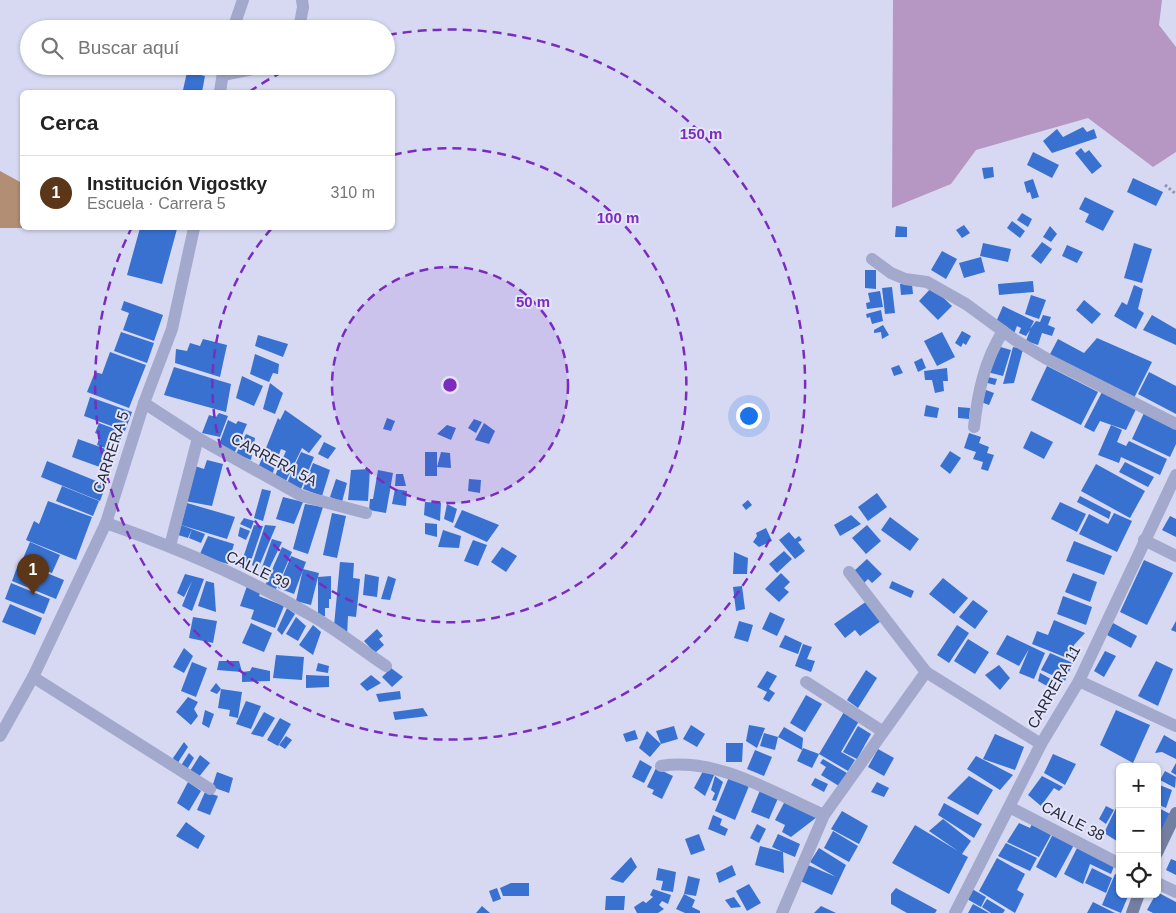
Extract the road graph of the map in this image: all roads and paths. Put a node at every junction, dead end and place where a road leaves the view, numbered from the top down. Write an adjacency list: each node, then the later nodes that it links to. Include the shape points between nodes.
1 (243, 0): 3 (street)
2 (302, 0): 4 (street)
3 (236, 20)
4 (301, 20)
5 (223, 75): 6 (street)
6 (220, 90)
7 (1165, 185): 8 (path)
8 (1176, 194)
9 (194, 230): 12 (street, CARRERA 5, via 172,329)
10 (872, 259): 11 (street, via 905,279 927,282 966,304)
11 (1004, 332): 13 (street, via 1047,359); 14 (street, via 992,350 978,391)
12 (144, 403): 15 (street, CARRERA 5A); 18 (street, CARRERA 5)
13 (1176, 424)
14 (974, 427)
15 (198, 438): 17 (street, CARRERA 5A, via 302,496); 20 (street)
16 (1176, 475): 19 (street, CARRERA 11)
17 (366, 513)
18 (106, 523): 20 (street, CALLE 39); 25 (street, CARRERA 5)
19 (1144, 540): 21 (street); 26 (street, CARRERA 11)
20 (170, 546): 23 (street, CALLE 39, via 309,614)
21 (1176, 556)
22 (849, 572): 24 (street)
23 (386, 666)
24 (926, 672): 29 (street); 31 (street)
25 (33, 677): 30 (street, CARRERA 5); 33 (street)
26 (1079, 681): 28 (street); 31 (street, CARRERA 11)
27 (806, 682): 29 (street)
28 (1176, 726)
29 (882, 731): 36 (street)
30 (0, 736)
31 (1041, 744): 34 (street, CARRERA 11)
32 (662, 766): 36 (street, via 682,763 722,771)
33 (210, 789)
34 (1011, 808): 38 (street, CALLE 38); 43 (street, CARRERA 11)
35 (1176, 813): 37 (street)
36 (824, 815): 42 (street)
37 (1161, 845)
38 (1116, 862)
39 (1161, 885): 40 (street)
40 (1176, 892)
41 (1138, 898): 44 (street)
42 (782, 913)
43 (955, 913)
44 (1132, 913)

